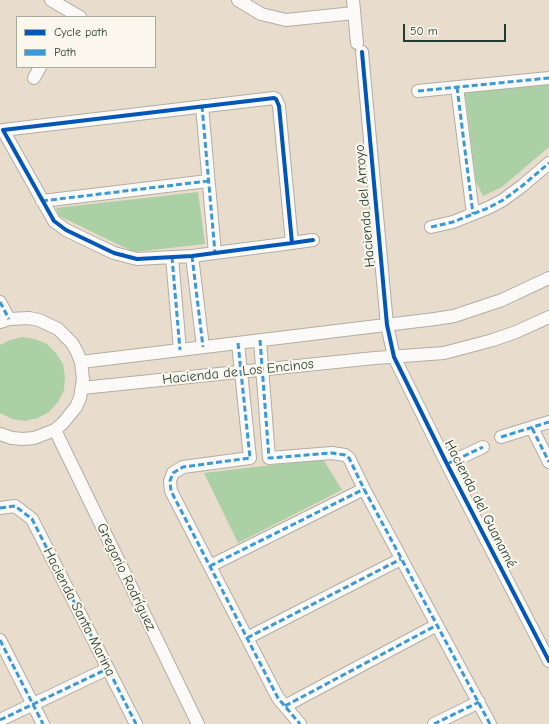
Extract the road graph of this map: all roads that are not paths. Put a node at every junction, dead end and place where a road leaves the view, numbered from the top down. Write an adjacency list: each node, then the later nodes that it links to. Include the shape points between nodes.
1 (51, 0): 7 (street)
2 (238, 0): 6 (street)
3 (259, 0): 6 (street)
4 (353, 0): 5 (street, Hacienda del Arroyo)
5 (354, 13): 6 (street, via 286,20); 27 (street, Hacienda del Arroyo)
6 (261, 14)
7 (73, 15)
8 (549, 78): 9 (street)
9 (457, 87): 10 (street); 16 (street)
10 (418, 91)
11 (202, 106): 12 (street); 14 (street); 19 (street, via 276,99 279,106)
12 (2, 127): 15 (street)
13 (549, 163): 16 (street, via 503,200)
14 (208, 181): 15 (street); 20 (street)
15 (42, 201): 22 (street, via 54,221 66,230 114,253 137,259)
16 (473, 214): 17 (street)
17 (431, 227)
18 (313, 240): 19 (street)
19 (292, 243): 20 (street)
20 (215, 253): 21 (street)
21 (192, 256): 22 (street); 30 (street)
22 (172, 257): 31 (street)
23 (549, 278): 27 (street, Hacienda de Los Encinos, via 502,300 454,316)
24 (0, 302): 26 (street)
25 (549, 317): 32 (street, Hacienda de Los Encinos, via 499,338 466,347)
26 (4, 321): 33 (street, via 29,318 58,329 72,343)
27 (387, 325): 28 (street, Hacienda de Los Encinos); 32 (street, Hacienda del Arroyo)
28 (260, 340): 29 (street, Hacienda de Los Encinos); 34 (street)
29 (238, 343): 30 (street, Hacienda de Los Encinos); 35 (street)
30 (203, 347): 31 (street, Hacienda de Los Encinos)
31 (180, 350): 33 (street, Hacienda de Los Encinos)
32 (394, 357): 34 (street, Hacienda de Los Encinos); 46 (street, Hacienda del Guanamé)
33 (81, 362): 36 (street)
34 (262, 370): 35 (street, Hacienda de Los Encinos); 47 (street, via 270,458 332,453 345,455 349,458)
35 (241, 372): 36 (street, Hacienda de Los Encinos); 50 (street, via 250,458 183,467 173,473 170,482 170,492)
36 (82, 388): 39 (street, via 76,407)
37 (549, 422): 38 (street)
38 (532, 428): 41 (street); 45 (street)
39 (55, 430): 42 (street, via 34,438); 62 (street, Gregorio Rodríguez)
40 (0, 434): 42 (street)
41 (501, 437)
42 (12, 438): 43 (street)
43 (0, 443)
44 (483, 447): 46 (street)
45 (549, 462)
46 (447, 464): 54 (street, Hacienda del Guanamé)
47 (364, 489): 49 (street); 50 (street)
48 (0, 508): 55 (street, Hacienda Santa Marina, via 15,506 32,519)
49 (401, 559): 51 (street); 52 (street)
50 (210, 566): 52 (street)
51 (437, 625): 56 (street); 58 (street)
52 (247, 638): 58 (street, via 278,698)
53 (0, 640): 57 (street)
54 (549, 661)
55 (107, 669): 57 (street); 61 (street, Hacienda Santa Marina)
56 (479, 702): 64 (street); 65 (street)
57 (33, 705): 59 (street); 60 (street)
58 (285, 706): 63 (street)
59 (0, 720)
60 (43, 724)
61 (136, 724)
62 (198, 724)
63 (300, 724)
64 (434, 724)
65 (490, 724)

